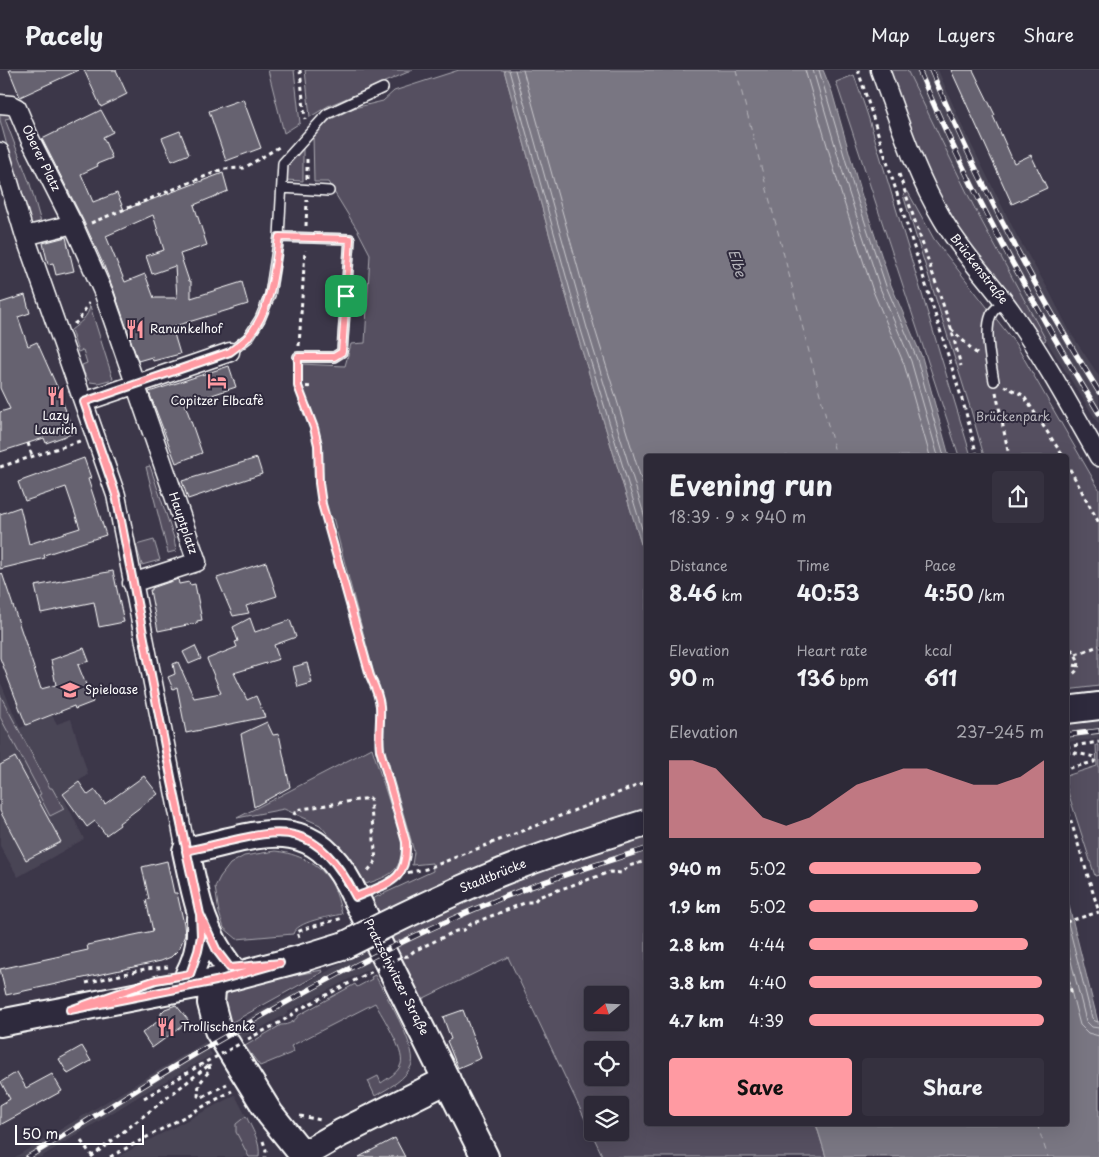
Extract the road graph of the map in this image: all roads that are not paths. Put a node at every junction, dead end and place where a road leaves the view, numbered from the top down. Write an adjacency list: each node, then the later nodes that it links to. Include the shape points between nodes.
1 (880, 70): 11 (street, Brückenstraße, via 921,180 943,221)
2 (382, 88): 5 (lane, via 326,114 283,164)
3 (0, 104): 8 (street, Oberer Platz, via 17,108)
4 (0, 152): 7 (street)
5 (282, 188): 6 (lane); 10 (lane)
6 (329, 191)
7 (8, 212): 9 (street)
8 (74, 227): 9 (street); 15 (street, Hauptplatz, via 104,294)
9 (25, 236): 16 (street)
10 (279, 237): 12 (lane, via 270,295 260,319 248,338); 13 (lane, via 350,239 342,352 334,357)
11 (1005, 302): 14 (lane, via 991,314 988,326); 17 (street, Brückenstraße, via 1033,342)
12 (230, 352): 15 (street)
13 (298, 357)
14 (994, 381)
15 (134, 384): 16 (street); 18 (street, Hauptplatz, via 197,562)
16 (84, 402): 18 (street, via 116,495)
17 (1099, 457)
18 (132, 583): 22 (street)
19 (1099, 706): 20 (street)
20 (1069, 710)
21 (644, 824): 25 (street, Stadtbrücke, bridge, via 487,878 345,945 303,958)
22 (186, 851): 23 (street); 28 (street, Pratzschwitzer Straße, via 256,834 285,833 306,839 325,851 343,872 350,907)
23 (200, 914): 24 (street, via 201,936); 25 (street, via 217,951)
24 (190, 974): 25 (street); 26 (street, via 156,980)
25 (223, 975): 26 (street); 29 (street, via 212,989 211,1003 218,1030 249,1091)
26 (70, 1010): 27 (street)
27 (0, 1023)
28 (447, 1080): 29 (street); 30 (street, Pratzschwitzer Straße)
29 (302, 1156)
30 (485, 1157)

